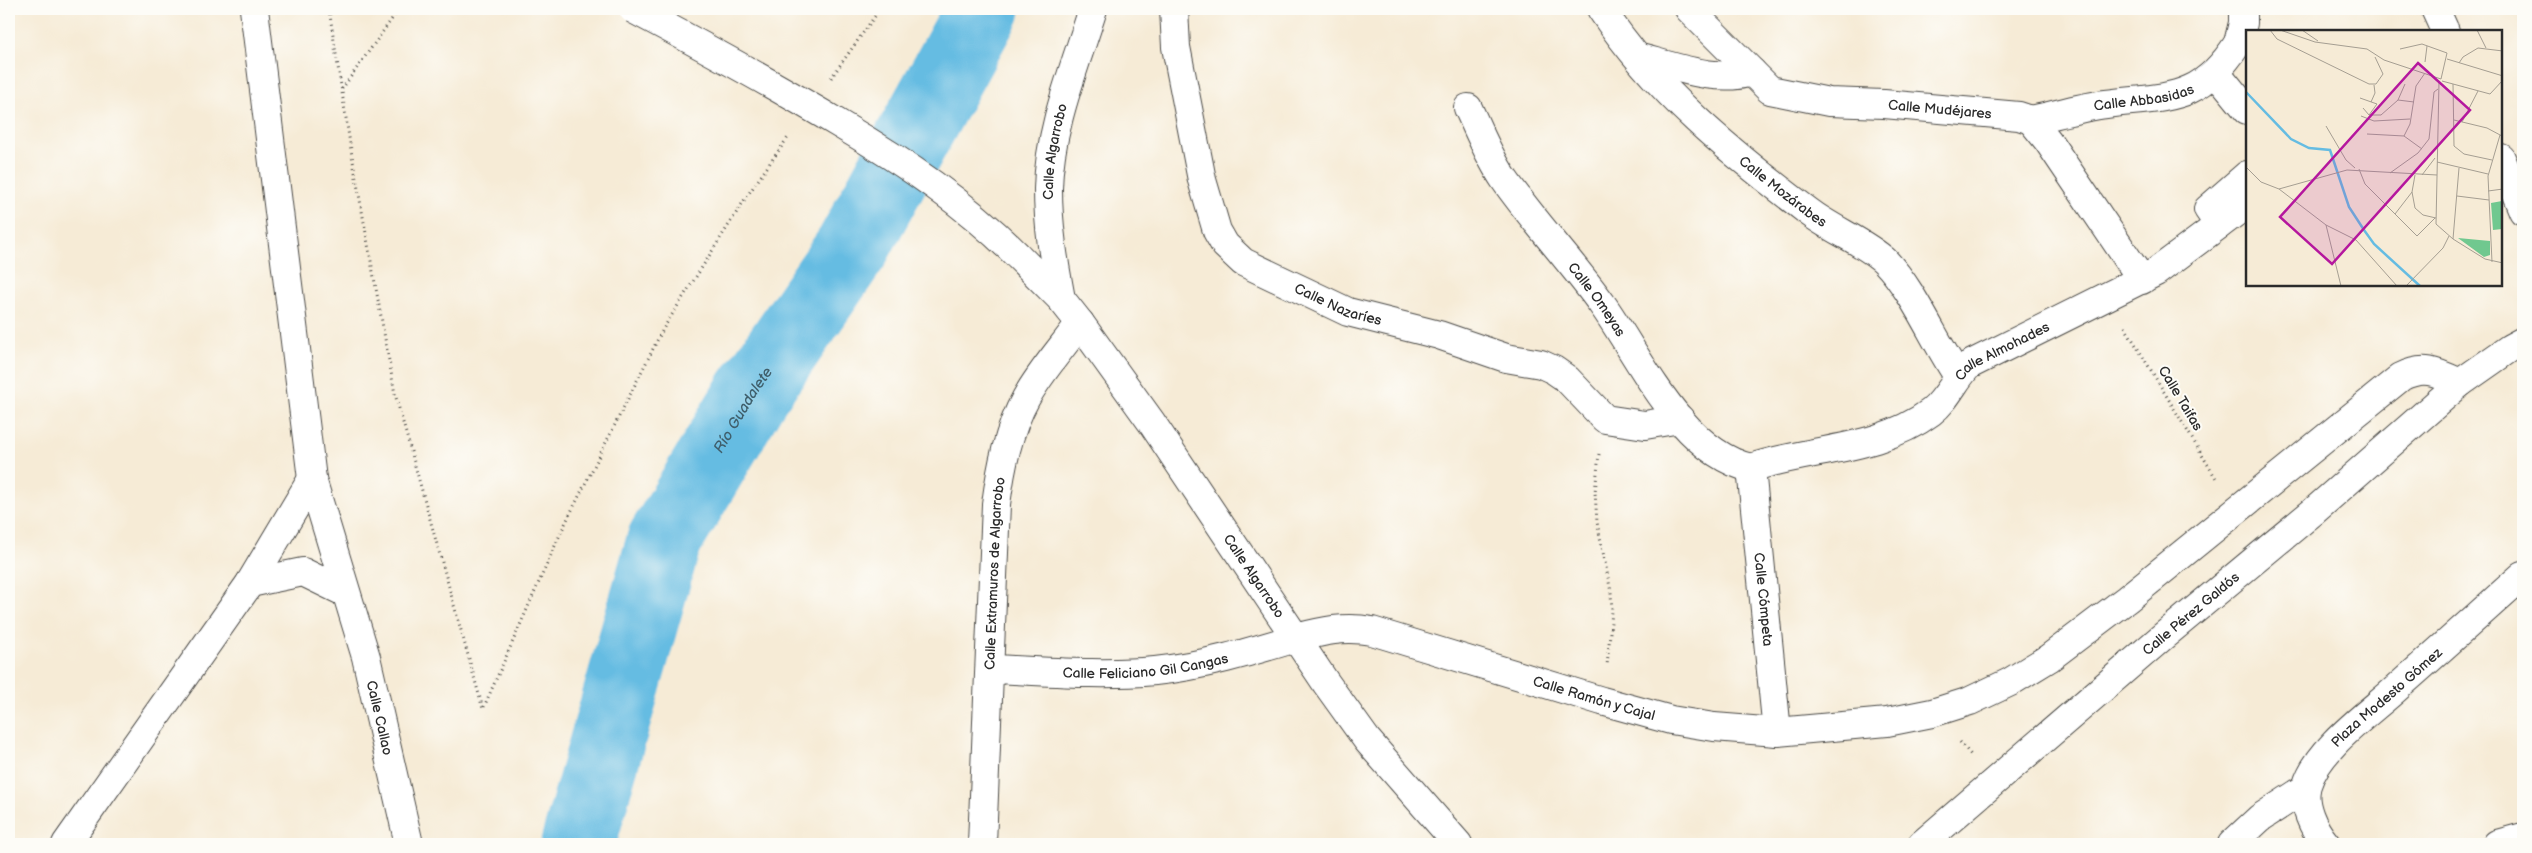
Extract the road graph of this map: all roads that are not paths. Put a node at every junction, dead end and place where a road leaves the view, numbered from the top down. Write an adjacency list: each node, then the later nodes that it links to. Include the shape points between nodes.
1 (254, 9): 29 (street, Calle Callao)
2 (633, 9): 22 (street, Calle Algarrobo, bridge, via 765,80 878,147 939,188 985,224)
3 (1093, 9): 22 (street, Calle Algarrobo, via 1056,129 1051,157 1049,227)
4 (1174, 9): 27 (street, Calle Nazaríes, via 1176,47 1202,180 1217,231 1234,255 1348,312 1439,335 1506,358 1541,364 1567,379 1605,419 1645,425)
5 (1601, 9): 10 (street, Calle Mozárabes)
6 (1689, 9): 11 (street, Calle Mudéjares)
7 (2243, 9): 12 (street, Calle Abbasidas, via 2238,43)
8 (2435, 9): 9 (street)
9 (2445, 30)
10 (1639, 58): 11 (street, via 1721,76); 25 (street, Calle Mozárabes, via 1664,90 1703,127 1809,212 1884,261 1903,285)
11 (1752, 72): 15 (street, Calle Mudéjares, via 1770,90 1828,102 1995,113)
12 (2216, 72): 14 (street); 15 (street, Calle Abbasidas, via 2202,83 2163,99 2098,105)
13 (1468, 108): 27 (street, Calle Omeyas, via 1503,177 1603,305 1645,373)
14 (2246, 109)
15 (2031, 120): 21 (street)
16 (2502, 160): 19 (street)
17 (2246, 176): 20 (street, via 2208,209)
18 (2246, 205): 20 (street, Calle Almohades)
19 (2523, 211)
20 (2219, 224): 21 (street, Calle Almohades)
21 (2142, 280): 25 (street, Calle Almohades, via 1997,350)
22 (1061, 299): 23 (street, Calle Algarrobo)
23 (1080, 324): 33 (street, Calle Algarrobo, via 1152,423); 34 (street, Calle Extramuros de Algarrobo, via 1026,399 1000,470)
24 (2523, 341): 26 (street, Calle Pérez Galdós)
25 (1958, 376): 28 (street, Calle Almohades, via 1932,411 1901,430 1872,440 1787,457)
26 (2460, 383): 35 (street, Calle Ramón y Cajal, via 2431,371 2415,370 2401,377 2050,658 2010,682 1970,701 1898,720); 42 (street, Calle Pérez Galdós)
27 (1680, 419): 28 (street, Calle Omeyas, via 1726,460)
28 (1751, 468): 35 (street, Calle Cómpeta)
29 (312, 479): 31 (street); 32 (street, Calle Callao)
30 (2523, 575): 36 (street, Plaza Modesto Gómez, via 2341,739 2312,772)
31 (250, 583): 32 (street, via 303,572); 38 (street)
32 (346, 593): 39 (street, Calle Callao, via 366,657)
33 (1296, 638): 34 (street, Calle Feliciano Gil Cangas, via 1254,651 1156,670 1093,674); 35 (street, Calle Ramón y Cajal, via 1328,629 1372,630 1671,720); 41 (street, Calle Algarrobo, via 1367,740)
34 (991, 669): 40 (street, Calle Extramuros de Algarrobo)
35 (1777, 732)
36 (2306, 788): 43 (street, via 2260,818); 44 (street, via 2306,805)
37 (2523, 837): 45 (street)
38 (66, 844)
39 (409, 844)
40 (982, 844)
41 (1458, 844)
42 (1922, 844)
43 (2232, 844)
44 (2326, 844)
45 (2497, 844)

